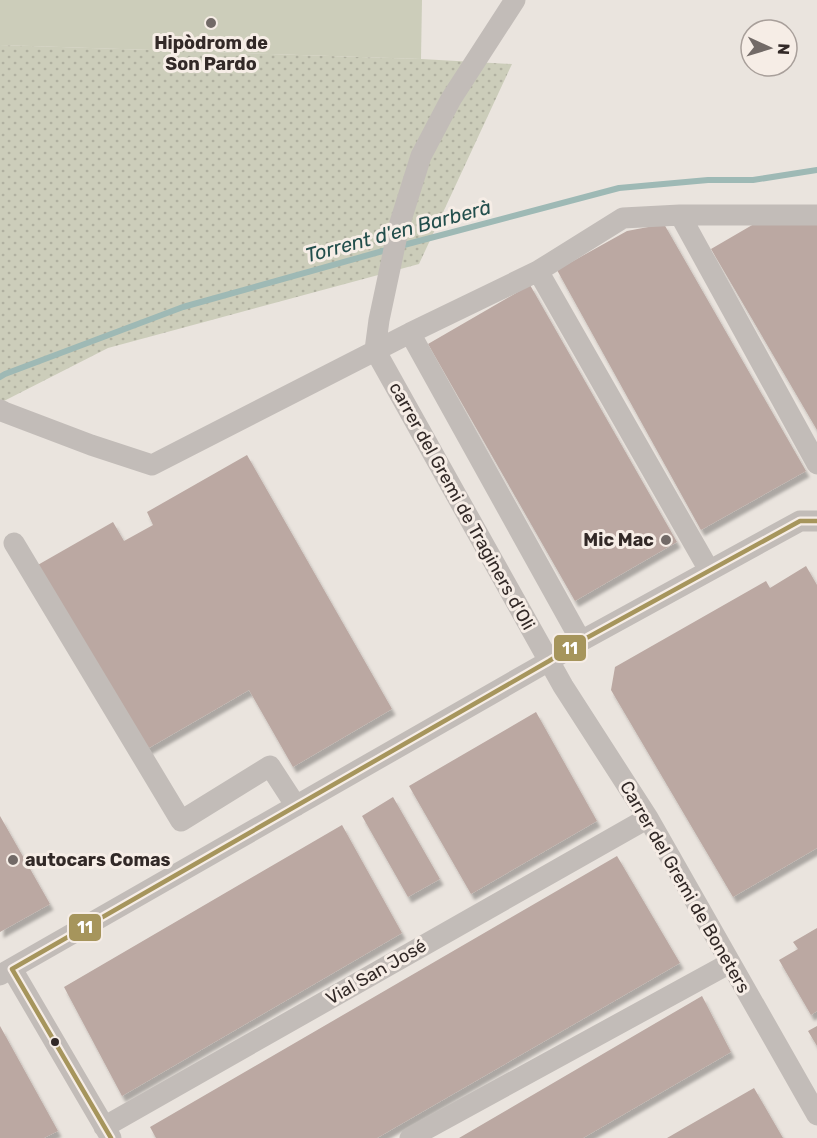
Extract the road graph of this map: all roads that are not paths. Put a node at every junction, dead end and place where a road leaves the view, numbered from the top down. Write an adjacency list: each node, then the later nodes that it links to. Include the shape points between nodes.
1 (515, 0): 6 (street, via 450,99 421,156 399,226)
2 (680, 215): 3 (street); 4 (street, via 623,218); 8 (street)
3 (817, 215)
4 (537, 271): 5 (street); 11 (street)
5 (410, 333): 6 (street); 12 (street)
6 (375, 350): 7 (street, via 152,465); 13 (street, carrer del Gremi de Traginers d'Oli)
7 (2, 411)
8 (817, 464)
9 (817, 521): 11 (street, via 800,521)
10 (14, 543): 14 (street, via 181,821 270,766)
11 (709, 570): 12 (street)
12 (581, 641): 13 (street)
13 (549, 661): 14 (street); 15 (street, Carrer del Gremi de Boneters)
14 (296, 806): 17 (street)
15 (648, 818): 16 (street, Carrer del Gremi de Boneters); 19 (street, Vial San José)
16 (730, 963): 18 (street, Carrer del Gremi de Boneters); 20 (street)
17 (6, 972): 19 (street)
18 (817, 1115)
19 (107, 1133)
20 (410, 1138)

